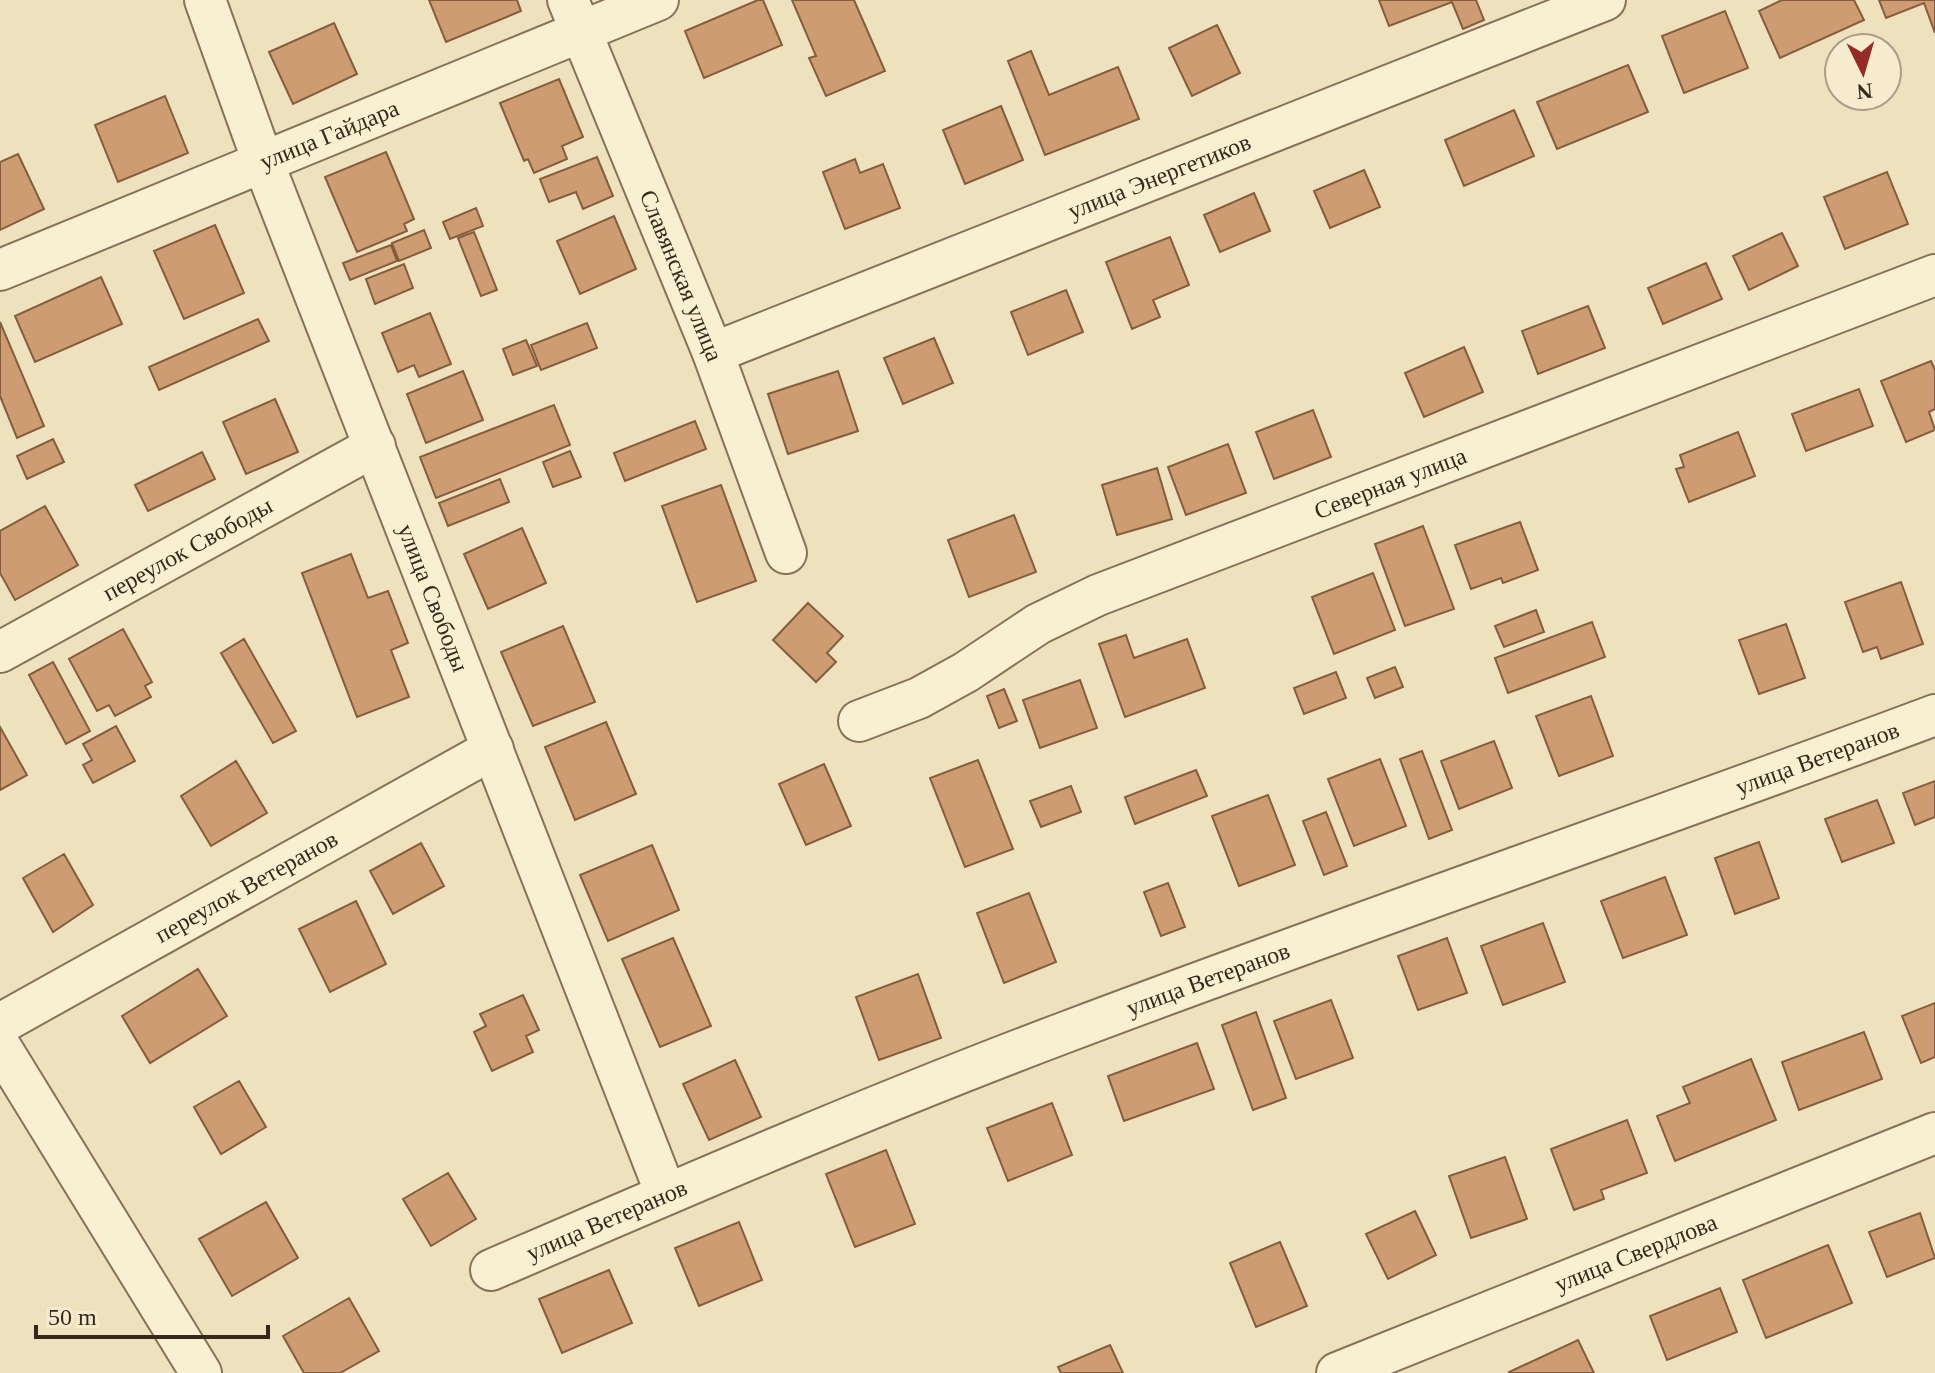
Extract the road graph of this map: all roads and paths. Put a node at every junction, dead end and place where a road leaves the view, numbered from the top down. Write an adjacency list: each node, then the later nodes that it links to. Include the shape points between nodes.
1 (205, 0): 5 (street, улица Свободы)
2 (658, 0): 4 (street, улица Гайдара)
3 (1605, 0): 8 (street, улица Энергетиков)
4 (575, 16): 5 (street, улица Гайдара); 8 (street, Славянская улица)
5 (263, 162): 6 (street, улица Гайдара); 9 (street, улица Свободы)
6 (0, 270)
7 (1935, 275): 13 (street, Северная улица, via 1098,595 1038,624 919,698)
8 (713, 353): 10 (street, Славянская улица)
9 (375, 446): 11 (street, переулок Свободы); 14 (street, улица Свободы)
10 (786, 553)
11 (0, 652)
12 (1935, 715): 18 (street, улица Ветеранов, via 1067,1031)
13 (859, 721)
14 (493, 749): 15 (street, переулок Ветеранов); 18 (street, улица Свободы)
15 (0, 1024)
16 (0, 1046): 20 (street)
17 (1935, 1133): 21 (street, улица Свердлова)
18 (666, 1194): 19 (street, улица Ветеранов)
19 (491, 1270)
20 (201, 1373)
21 (1337, 1373)

